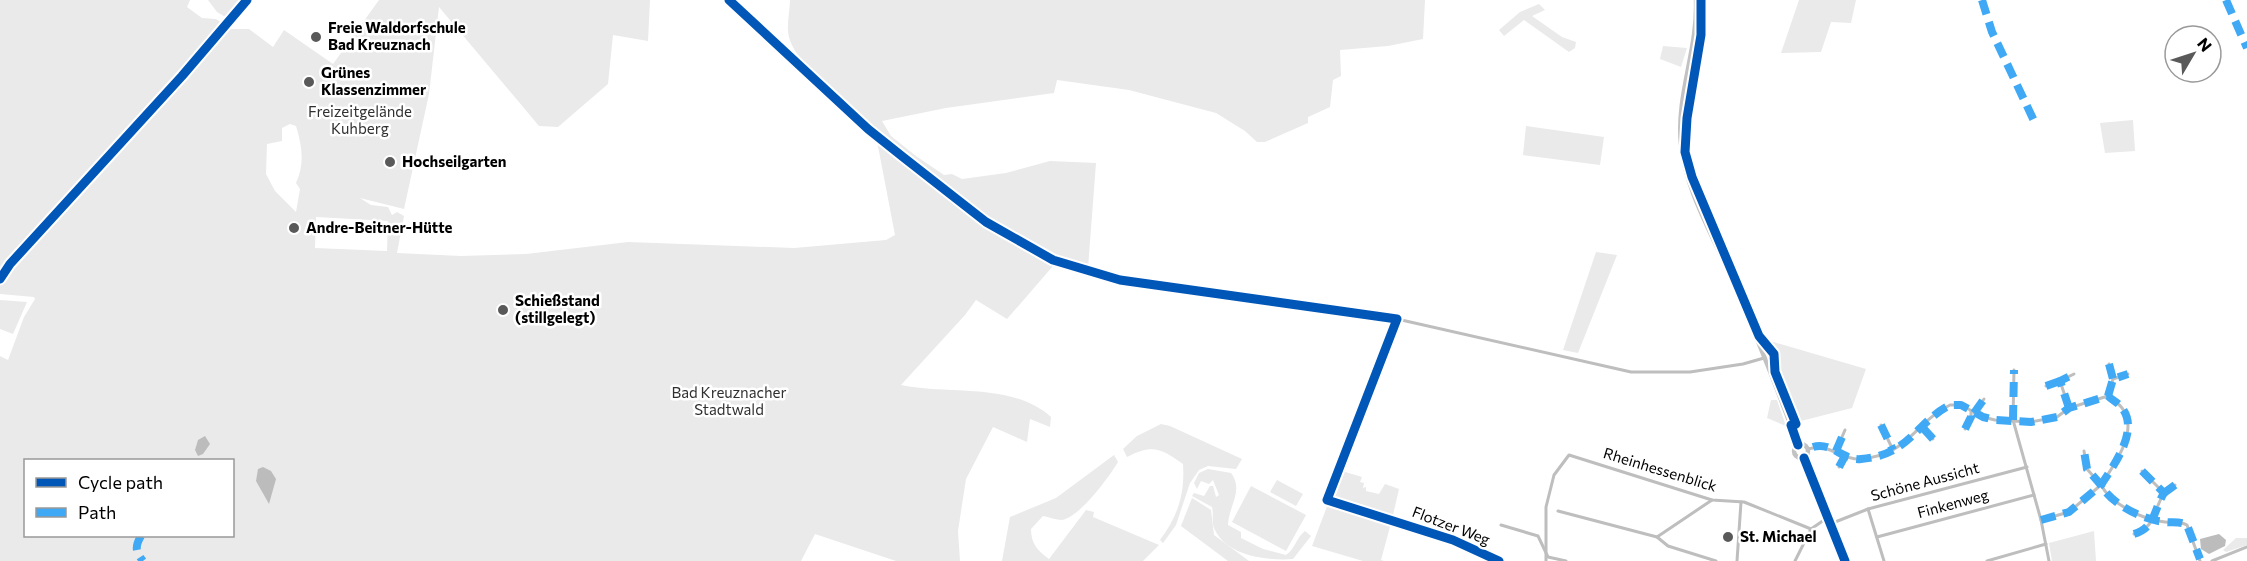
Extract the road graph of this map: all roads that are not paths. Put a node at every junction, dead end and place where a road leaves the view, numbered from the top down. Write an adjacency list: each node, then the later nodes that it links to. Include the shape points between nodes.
1 (247, 0): 4 (street)
2 (729, 0): 5 (street, via 868,129 986,222 1028,248 1084,271 1120,280 1397,319 1631,372 1690,372)
3 (1696, 0): 5 (main road, via 1681,123 1684,167)
4 (228, 25)
5 (1764, 358): 23 (main road)
6 (2109, 364): 10 (street)
7 (2014, 370): 17 (street)
8 (2074, 374): 11 (street)
9 (2128, 374): 10 (street)
10 (2113, 379): 13 (street)
11 (2061, 381): 12 (street); 15 (street)
12 (2046, 386)
13 (2108, 396): 15 (street); 33 (street, via 2122,407 2127,431)
14 (1984, 399): 16 (street)
15 (2069, 408): 17 (street, via 2031,422)
16 (1973, 412): 17 (street, via 1995,420); 19 (street, via 1950,405); 20 (street)
17 (2013, 420): 31 (street)
18 (1881, 425): 25 (street)
19 (1923, 428): 22 (street); 25 (street)
20 (1965, 429)
21 (1845, 430): 27 (street)
22 (1933, 439)
23 (1798, 445): 24 (main road); 29 (main road, via 1794,453)
24 (1808, 448): 27 (street, via 1823,446); 29 (main road)
25 (1893, 450): 28 (street, via 1862,459)
26 (2084, 450): 33 (street, via 2087,469)
27 (1836, 451): 28 (street)
28 (1845, 456): 30 (street)
29 (1804, 458): 41 (main road)
30 (1839, 467)
31 (2027, 467): 36 (street); 39 (street, Schöne Aussicht)
32 (2142, 471): 35 (street)
33 (2101, 485): 42 (street, via 2116,504); 43 (street, via 2069,512)
34 (2175, 485): 35 (street)
35 (2164, 493): 42 (street)
36 (2034, 495): 43 (street); 50 (street, Finkenweg)
37 (1712, 500): 38 (street, Rheinhessenblick); 49 (street); 53 (street, Rheinhessenblick, via 1569,455 1554,475 1546,507)
38 (1741, 502): 47 (street, Rheinhessenblick); 58 (street)
39 (1868, 509): 45 (street, Schöne Aussicht); 50 (street)
40 (1558, 511): 49 (street)
41 (1828, 518): 45 (main road); 47 (street)
42 (2152, 518): 48 (street, via 2145,530); 64 (street, via 2187,525)
43 (2041, 520): 51 (street)
44 (1392, 521): 55 (street, Flotzer Weg, via 1453,540)
45 (1830, 524): 60 (main road)
46 (1501, 525): 53 (street, via 1538,536)
47 (1811, 529): 59 (street)
48 (2134, 534)
49 (1658, 537): 57 (street, via 1668,546)
50 (1877, 537): 61 (street)
51 (2046, 544): 62 (street); 63 (street)
52 (2247, 547): 54 (street)
53 (1547, 559): 56 (street)
54 (2214, 560)
55 (1499, 561)
56 (1566, 561)
57 (1716, 561)
58 (1737, 561)
59 (1795, 561)
60 (1845, 561)
61 (1884, 561)
62 (1987, 561)
63 (2049, 561)
64 (2200, 561)

